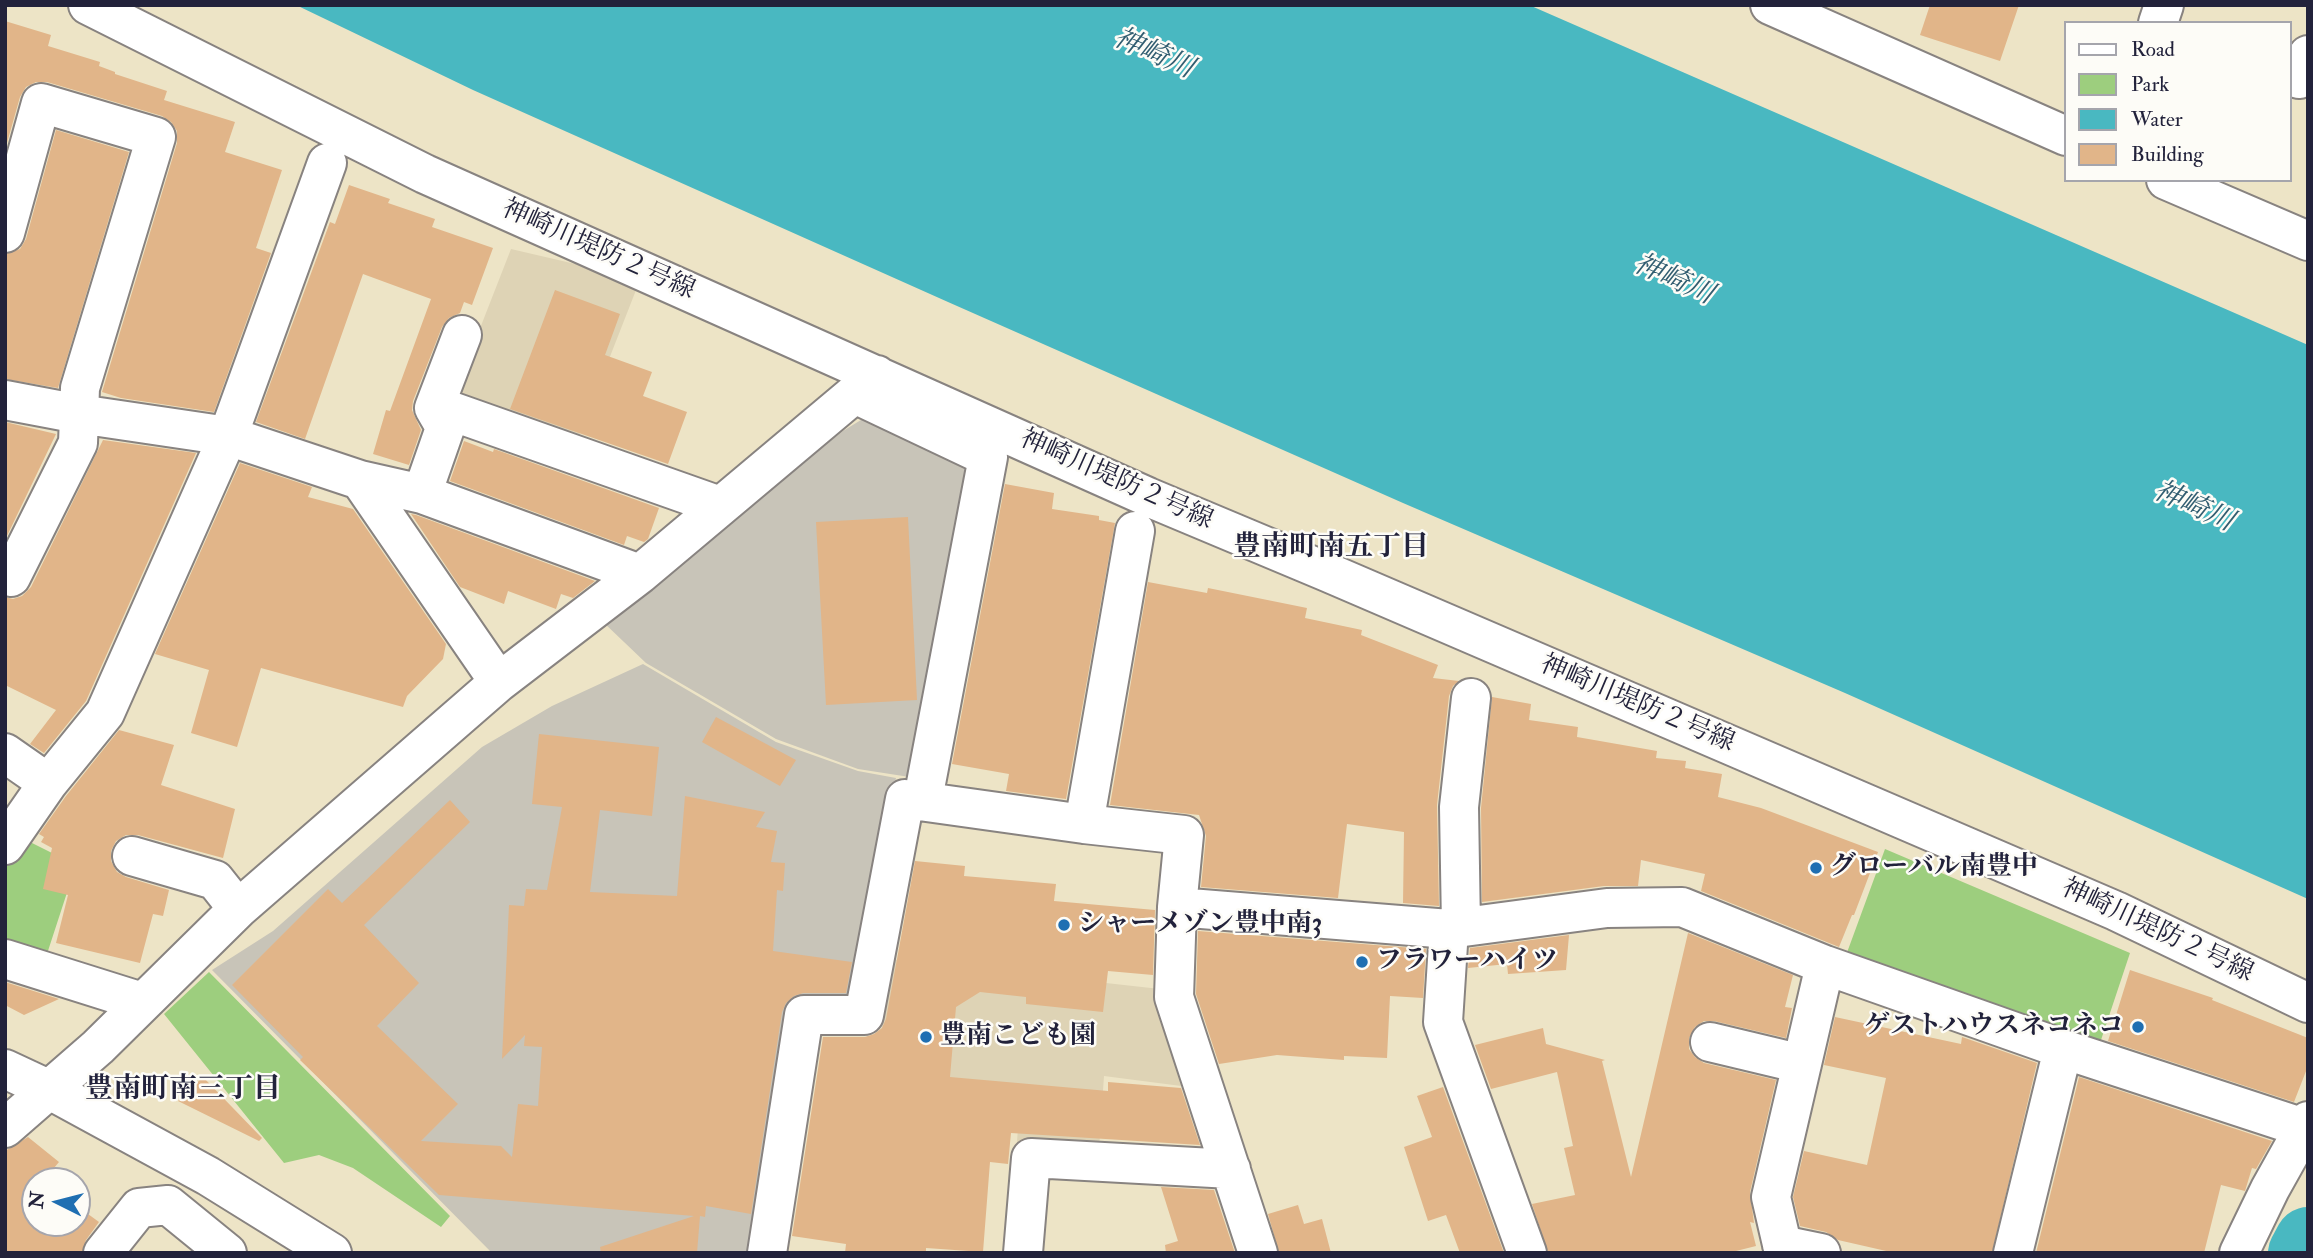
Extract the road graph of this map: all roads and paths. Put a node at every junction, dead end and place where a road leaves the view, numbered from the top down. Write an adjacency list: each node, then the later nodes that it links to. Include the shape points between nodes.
1 (88, 5): 11 (street, 神崎川堤防２号線, via 425,174)
2 (1770, 5): 5 (street)
3 (2308, 55): 4 (street, via 2299,79)
4 (2292, 77)
5 (2064, 135)
6 (327, 163): 15 (street)
7 (2171, 182): 9 (street)
8 (7, 218): 13 (street, via 41,103 156,137 80,388)
9 (2308, 242)
10 (463, 335): 14 (street, via 434,408)
11 (866, 384): 18 (street); 26 (street, via 988,457); 36 (street, 神崎川堤防２号線, via 1327,572 2116,911)
12 (5, 400): 13 (street)
13 (79, 414): 15 (street); 20 (street, via 78,443 11,577)
14 (445, 427): 17 (street); 18 (street, via 451,411)
15 (228, 436): 16 (street); 25 (street, via 105,713)
16 (360, 480): 17 (street); 22 (street)
17 (422, 494): 21 (street)
18 (720, 506): 21 (street)
19 (1135, 531): 27 (street)
20 (5, 574)
21 (640, 574): 22 (street)
22 (499, 682): 31 (street)
23 (1471, 698): 32 (street, via 1459,807)
24 (5, 753): 25 (street)
25 (48, 783): 28 (street)
26 (923, 799): 27 (street); 49 (street, via 905,799 864,1015 804,1015)
27 (1084, 824): 30 (street, via 1184,835)
28 (5, 845)
29 (132, 856): 31 (street, via 215,880)
30 (1177, 907): 32 (street); 44 (street, via 1174,997)
31 (239, 909): 35 (street)
32 (1455, 928): 34 (street, via 1607,908 1682,908); 52 (street, via 1443,1021)
33 (5, 959): 35 (street)
34 (1825, 965): 38 (street); 39 (street)
35 (142, 1002): 41 (street)
36 (2308, 1003)
37 (1710, 1042): 39 (street)
38 (2063, 1049): 42 (street); 54 (street)
39 (1802, 1064): 45 (street, via 1771,1197)
40 (5, 1069): 41 (street)
41 (50, 1090): 43 (street); 48 (street, via 208,1176)
42 (2306, 1125): 55 (street)
43 (5, 1128)
44 (1231, 1169): 50 (street, via 1031,1158); 51 (street)
45 (1783, 1249): 53 (street)
46 (103, 1253): 47 (street, via 139,1208 168,1205)
47 (227, 1253)
48 (332, 1253)
49 (767, 1253)
50 (1023, 1253)
51 (1258, 1253)
52 (1527, 1253)
53 (1821, 1253)
54 (2013, 1253)
55 (2239, 1253)

